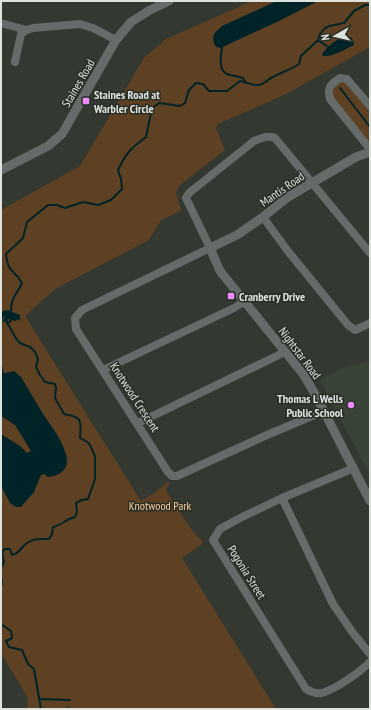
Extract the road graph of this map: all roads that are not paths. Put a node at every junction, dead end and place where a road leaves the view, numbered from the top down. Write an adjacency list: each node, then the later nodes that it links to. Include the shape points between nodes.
1 (169, 1): 4 (street, Staines Road, via 131,22)
2 (1, 23): 3 (street)
3 (26, 30): 4 (street, via 80,24); 5 (street, via 21,34)
4 (116, 40): 8 (street, Staines Road, via 62,134 48,146)
5 (15, 62)
6 (370, 106): 7 (street, via 347,79 340,78 331,84 328,91 330,99)
7 (370, 150): 9 (street, Mantis Road)
8 (1, 170)
9 (313, 182): 10 (street, Mantis Road, via 288,197); 11 (street, via 276,138 265,136 254,141 186,198); 12 (street)
10 (263, 217): 11 (street, Mantis Road); 14 (street, via 348,325 355,330)
11 (210, 248): 13 (street, Nightstar Road, via 220,271); 16 (street, Knotwood Crescent, via 82,310 74,318 76,329)
12 (370, 253)
13 (244, 301): 15 (street, Nightstar Road); 16 (street)
14 (370, 323)
15 (285, 352): 17 (street, Nightstar Road, via 303,374); 18 (street)
16 (103, 370): 18 (street, Knotwood Crescent)
17 (324, 410): 18 (street, Knotwood Crescent, via 177,476 172,476 168,472); 19 (street, Nightstar Road)
18 (138, 424)
19 (354, 468): 20 (street, Pogonia Street); 21 (street, Nightstar Road)
20 (282, 498): 22 (street, via 333,604); 23 (street, Pogonia Street, via 220,530 213,540 306,689 322,693 350,678)
21 (370, 501)
22 (370, 654)
23 (370, 662)

